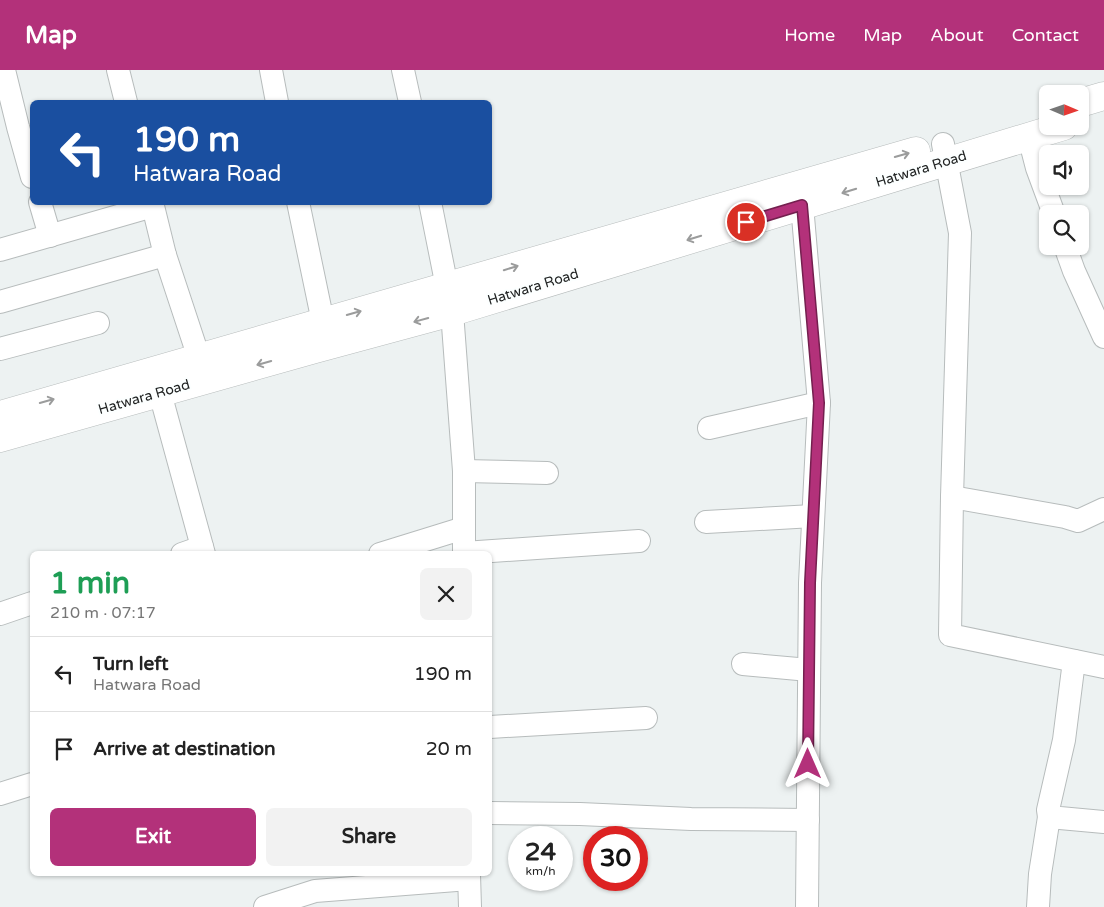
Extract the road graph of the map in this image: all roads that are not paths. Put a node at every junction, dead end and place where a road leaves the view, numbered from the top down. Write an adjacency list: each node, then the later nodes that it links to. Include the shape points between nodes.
1 (4, 70): 13 (street)
2 (118, 70): 6 (street)
3 (270, 70): 7 (street)
4 (403, 70): 8 (street)
5 (1104, 96): 9 (street)
6 (126, 100)
7 (277, 100)
8 (410, 100)
9 (1089, 100)
10 (1104, 114): 12 (street)
11 (1039, 116): 16 (street)
12 (1089, 118)
13 (9, 129): 17 (street)
14 (1039, 134): 15 (street, Hatwara Road)
15 (1029, 137): 16 (street, Hatwara Road); 24 (street)
16 (945, 152): 18 (street, Hatwara Road); 43 (street, via 960,233)
17 (30, 173)
18 (800, 195): 29 (street, Hatwara Road); 37 (street)
19 (41, 205): 25 (street)
20 (149, 205): 25 (street)
21 (152, 205): 27 (street)
22 (299, 205): 31 (street)
23 (431, 205): 29 (street)
24 (1051, 205)
25 (50, 236): 26 (street)
26 (0, 250)
27 (165, 255): 30 (street); 35 (street)
28 (1068, 255): 33 (street)
29 (450, 299): 31 (street, one-way to 29); 35 (street, Hatwara Road, one-way to 35); 41 (street)
30 (0, 302)
31 (323, 322): 35 (street)
32 (98, 324): 34 (street)
33 (1104, 337)
34 (0, 349)
35 (201, 369): 36 (street, Hatwara Road); 38 (street, one-way to 35)
36 (160, 393): 40 (street, Hatwara Road); 49 (street)
37 (819, 403): 39 (street); 45 (street)
38 (0, 415)
39 (709, 428)
40 (0, 438)
41 (464, 471): 42 (street); 47 (street)
42 (547, 473)
43 (952, 497): 44 (street, via 1078,521); 55 (street, via 950,635)
44 (1104, 509)
45 (813, 516): 46 (street); 58 (street)
46 (706, 522)
47 (464, 528): 50 (street); 51 (street)
48 (639, 541): 52 (street)
49 (196, 551)
50 (390, 551)
51 (464, 551)
52 (492, 552)
53 (30, 604): 54 (street)
54 (0, 614)
55 (1074, 661): 57 (street); 64 (street, via 1064,740)
56 (743, 664): 58 (street)
57 (1104, 667)
58 (809, 670): 65 (street)
59 (646, 718): 60 (street)
60 (492, 727)
61 (30, 785): 62 (street)
62 (0, 794)
63 (492, 813): 65 (street, via 690,820)
64 (1049, 817): 66 (street); 72 (street)
65 (808, 820): 71 (street)
66 (1104, 822)
67 (469, 876): 68 (street); 70 (street)
68 (312, 883): 69 (street)
69 (266, 907)
70 (470, 907)
71 (807, 907)
72 (1038, 907)

